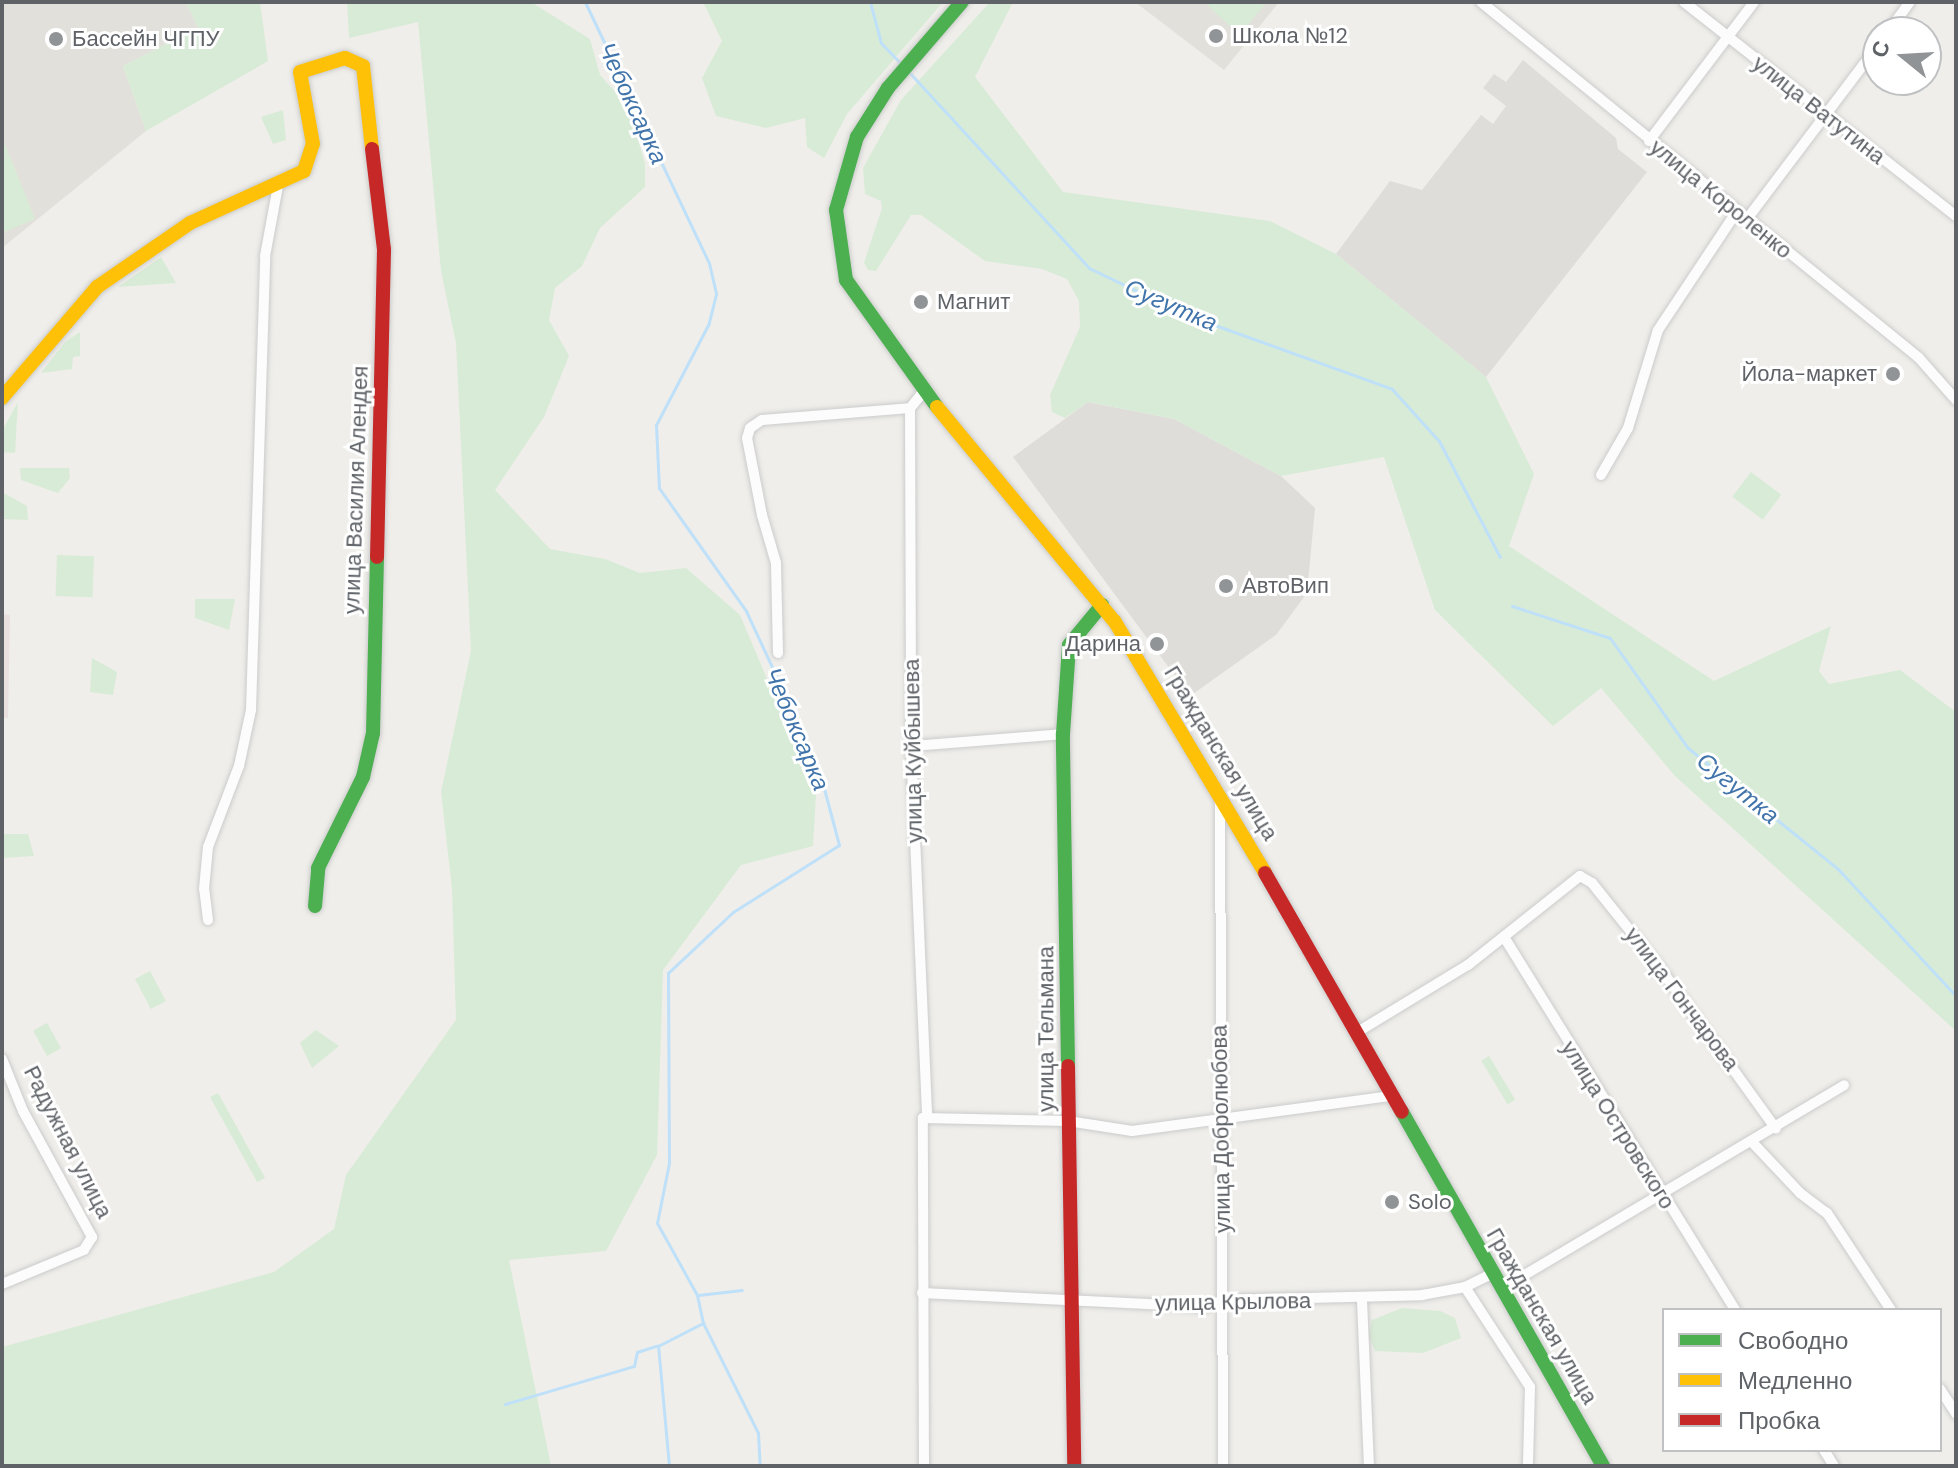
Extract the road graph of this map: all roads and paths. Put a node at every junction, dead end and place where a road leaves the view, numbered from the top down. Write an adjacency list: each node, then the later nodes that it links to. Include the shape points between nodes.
1 (962, 2): 13 (street, Гражданская улица, via 888,88 847,163 836,210 839,257 868,316)
2 (1481, 2): 8 (street, улица Короленко)
3 (1684, 2): 5 (street, улица Ватутина)
4 (1754, 2): 5 (street)
5 (1727, 38): 7 (street, улица Ватутина); 8 (street)
6 (1862, 67): 7 (street)
7 (1826, 115): 11 (street, улица Ватутина); 12 (street)
8 (1649, 141): 10 (street, улица Короленко)
9 (278, 186): 14 (street, via 190,223 97,287); 23 (street, улица Василия Алендея, via 297,177 311,158 300,72 345,58 363,66 384,250 373,733 363,777 318,868); 24 (street, via 265,256 251,710 239,766 208,847)
10 (1737, 211): 12 (street, улица Короленко); 17 (street, via 1658,330 1628,428)
11 (1956, 216)
12 (1747, 219): 15 (street, улица Короленко, via 1919,358)
13 (924, 391): 16 (street); 18 (street, Гражданская улица)
14 (2, 398)
15 (1956, 400)
16 (910, 408): 19 (street, via 762,420 750,428 747,438 776,563); 21 (street, улица Куйбышева)
17 (1601, 475)
18 (1102, 605): 20 (street, улица Тельмана, via 1069,645); 22 (street, Гражданская улица)
19 (778, 653)
20 (1063, 734): 21 (street); 32 (street, улица Тельмана)
21 (911, 746): 30 (street, улица Куйбышева)
22 (1220, 793): 26 (street, Гражданская улица); 31 (street, улица Добролюбова, via 1218,1001)
23 (315, 906)
24 (208, 920)
25 (1504, 937): 26 (street); 33 (street, улица Гончарова, via 1580,876 1660,968); 35 (street, улица Островского)
26 (1356, 1033): 29 (street, Гражданская улица)
27 (2, 1059): 37 (street, Радужная улица, via 23,1111 92,1237 84,1250)
28 (1844, 1085): 33 (street)
29 (1390, 1096): 31 (street); 36 (street, Гражданская улица)
30 (925, 1117): 32 (street); 40 (street, улица Куйбышева)
31 (1226, 1119): 32 (street, via 1132,1131); 42 (street, улица Добролюбова)
32 (1068, 1121): 41 (street, улица Тельмана)
33 (1776, 1129): 34 (street)
34 (1752, 1142): 35 (street); 45 (street, via 1800,1193 1827,1213)
35 (1663, 1197): 39 (street); 44 (street, улица Островского)
36 (1492, 1274): 38 (street, улица Крылова); 39 (street, Гражданская улица)
37 (2, 1284)
38 (1465, 1287): 43 (street, улица Крылова); 52 (street, via 1530,1387)
39 (1501, 1289): 53 (street, Гражданская улица)
40 (922, 1293): 41 (street, улица Крылова); 48 (street, улица Куйбышева)
41 (1073, 1300): 42 (street, улица Крылова, via 1204,1307); 49 (street, улица Тельмана)
42 (1224, 1300): 43 (street, улица Крылова); 50 (street, улица Добролюбова)
43 (1362, 1300): 51 (street)
44 (1734, 1308)
45 (1890, 1308)
46 (1942, 1392): 47 (street)
47 (1956, 1414)
48 (924, 1466)
49 (1074, 1466)
50 (1223, 1466)
51 (1369, 1466)
52 (1528, 1466)
53 (1603, 1466)

